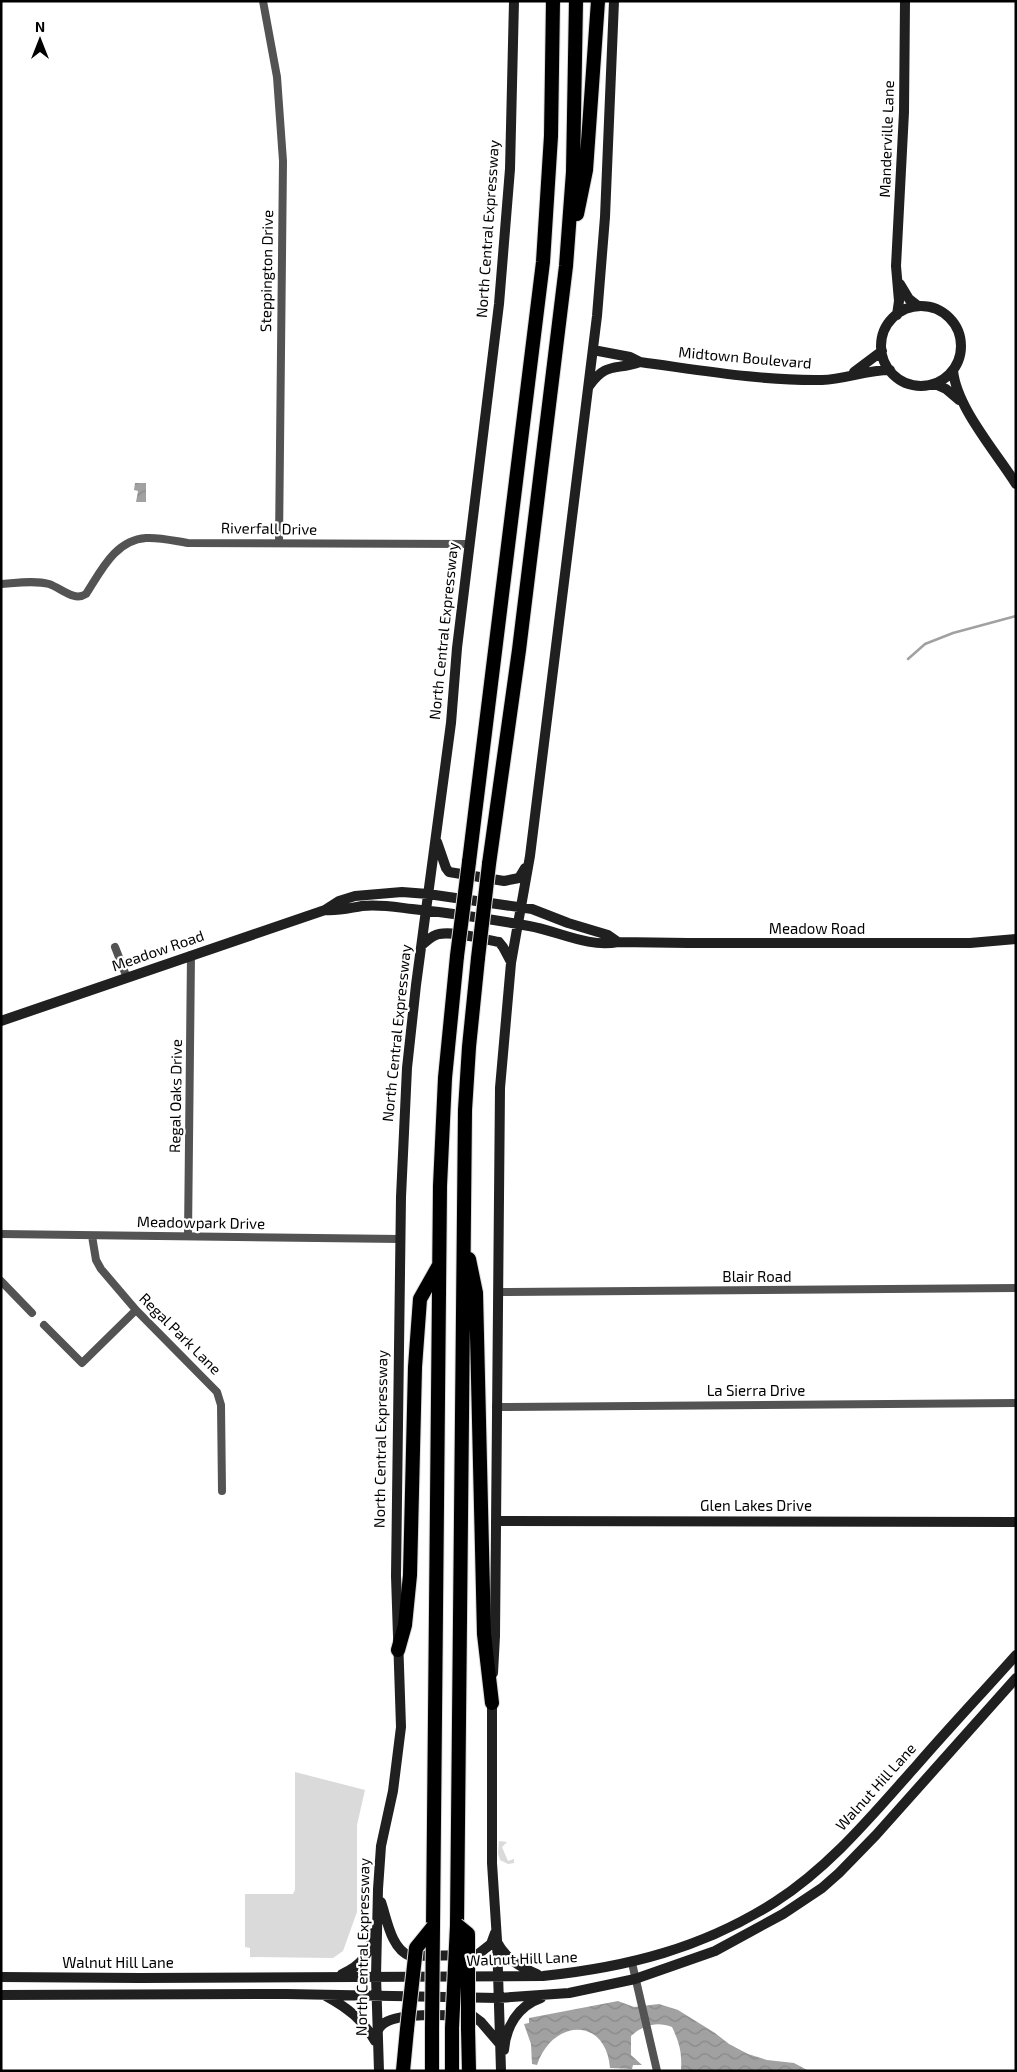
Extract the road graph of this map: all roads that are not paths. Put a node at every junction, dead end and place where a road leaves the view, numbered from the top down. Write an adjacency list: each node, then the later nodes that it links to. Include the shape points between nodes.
1 (263, 1): 22 (street, Steppington Drive, via 277,78 283,161)
2 (514, 1): 23 (main road, North Central Expressway, via 508,212)
3 (553, 1): 45 (highway, bridge, via 549,168 541,278 457,956 443,1116)
4 (576, 1): 8 (highway, via 573,172)
5 (598, 1): 8 (highway, via 586,170)
6 (614, 1): 12 (main road, via 605,217)
7 (905, 1): 9 (main road, Manderville Lane)
8 (566, 266): 41 (highway, bridge, via 478,958 465,1110)
9 (897, 278): 10 (main road, via 906,295); 11 (main road, Manderville Lane)
10 (918, 306): 11 (main road); 16 (main road, via 944,313 956,327 961,345 960,357)
11 (897, 315): 13 (main road, via 885,330)
12 (593, 350): 14 (main road, Midtown Boulevard); 19 (main road)
13 (882, 351): 15 (main road); 17 (main road, Midtown Boulevard)
14 (640, 362): 17 (main road, Midtown Boulevard, via 774,379 824,380); 19 (main road, Midtown Boulevard, via 605,369)
15 (890, 370): 17 (main road, Midtown Boulevard); 18 (main road, via 901,380 912,384)
16 (953, 370): 18 (main road); 20 (main road)
17 (846, 376)
18 (935, 384): 20 (main road)
19 (588, 388): 26 (main road)
20 (961, 401): 21 (main road)
21 (1016, 484)
22 (278, 543): 23 (street, Riverfall Drive); 24 (street, Riverfall Drive, via 188,543 146,538 117,550 82,596 49,584)
23 (470, 544): 25 (main road, North Central Expressway)
24 (1, 584)
25 (436, 839): 26 (main road, via 449,872 513,880 523,873); 27 (main road, North Central Expressway)
26 (530, 856): 28 (main road)
27 (428, 894): 28 (main road, Meadow Road); 29 (main road, Meadow Road, via 402,892 355,896); 30 (main road, North Central Expressway)
28 (521, 906): 31 (main road); 33 (main road, Meadow Road, via 608,935)
29 (325, 910): 30 (main road, Meadow Road, via 380,906); 36 (main road, Meadow Road)
30 (426, 911): 31 (main road, Meadow Road); 34 (main road, North Central Expressway)
31 (517, 924): 33 (main road, Meadow Road, via 587,941); 37 (main road)
32 (1016, 939): 33 (main road, Meadow Road, via 930,943)
33 (618, 942)
34 (422, 945): 37 (main road, via 438,934 499,942); 44 (main road, North Central Expressway, via 407,1068)
35 (116, 947): 38 (street)
36 (191, 955): 38 (main road, Meadow Road); 43 (street, Regal Oaks Drive)
37 (511, 962): 48 (main road, via 498,1123)
38 (126, 978): 39 (main road, Meadow Road)
39 (1, 1021)
40 (1, 1234): 42 (street, Meadowpark Drive)
41 (463, 1234): 62 (highway, via 476,1293 484,1634); 68 (highway)
42 (92, 1236): 43 (street, Meadowpark Drive); 49 (street, Regal Park Lane, via 101,1269)
43 (188, 1236): 44 (street, Meadowpark Drive)
44 (400, 1239): 57 (main road, North Central Expressway)
45 (439, 1264): 57 (highway, via 420,1299 414,1367 410,1575 405,1625); 69 (highway)
46 (1, 1281): 50 (street)
47 (1016, 1288): 48 (street, Blair Road)
48 (498, 1292): 53 (main road)
49 (136, 1310): 51 (street, via 82,1363); 54 (street, Regal Park Lane, via 220,1396)
50 (32, 1313)
51 (44, 1325)
52 (1016, 1403): 53 (street, La Sierra Drive)
53 (496, 1407): 55 (main road)
54 (222, 1491)
55 (496, 1521): 56 (main road, Glen Lakes Drive); 62 (main road)
56 (1016, 1522)
57 (398, 1650): 66 (main road, North Central Expressway, via 400,1745 382,1846)
58 (1016, 1655): 63 (main road, Walnut Hill Lane)
59 (1016, 1665): 61 (main road)
60 (1016, 1678): 61 (main road, Walnut Hill Lane)
61 (1004, 1689): 64 (main road, Walnut Hill Lane)
62 (492, 1702): 70 (main road, via 492,1862)
63 (917, 1764): 64 (main road); 65 (main road, Walnut Hill Lane, via 841,1848)
64 (928, 1776): 67 (main road, Walnut Hill Lane, via 840,1873)
65 (780, 1899): 67 (main road); 71 (main road, Walnut Hill Lane, via 712,1935)
66 (378, 1900): 70 (main road, via 397,1947 410,1956 477,1956); 72 (main road, North Central Expressway); 75 (main road, via 372,1944 354,1969)
67 (788, 1911): 77 (main road, Walnut Hill Lane, via 715,1951)
68 (457, 1926): 88 (highway, bridge); 89 (highway, bridge, via 468,1934)
69 (433, 1927): 86 (highway, bridge, via 416,1948); 87 (highway, bridge)
70 (496, 1935): 73 (main road, via 502,1952 508,1958); 76 (main road)
71 (632, 1963): 73 (main road, Walnut Hill Lane); 77 (street)
72 (376, 1976): 75 (main road, Walnut Hill Lane); 76 (main road, Walnut Hill Lane); 80 (main road, North Central Expressway)
73 (543, 1976): 76 (main road, Walnut Hill Lane)
74 (1, 1977): 75 (main road, Walnut Hill Lane)
75 (335, 1977)
76 (498, 1977): 82 (main road)
77 (635, 1979): 81 (main road, Walnut Hill Lane); 91 (street)
78 (1, 1995): 79 (main road, Walnut Hill Lane)
79 (323, 1995): 80 (main road, Walnut Hill Lane); 83 (main road, via 346,2007)
80 (376, 1996): 82 (main road, Walnut Hill Lane); 83 (main road, North Central Expressway)
81 (550, 1996): 82 (main road, Walnut Hill Lane); 90 (main road, via 531,2002 514,2016 505,2041)
82 (498, 1998): 84 (main road)
83 (377, 2040): 84 (main road, via 380,2026 402,2016 473,2016); 85 (main road, North Central Expressway)
84 (499, 2043): 90 (main road)
85 (379, 2071)
86 (403, 2071)
87 (432, 2071)
88 (452, 2071)
89 (470, 2071)
90 (502, 2071)
91 (657, 2071)

